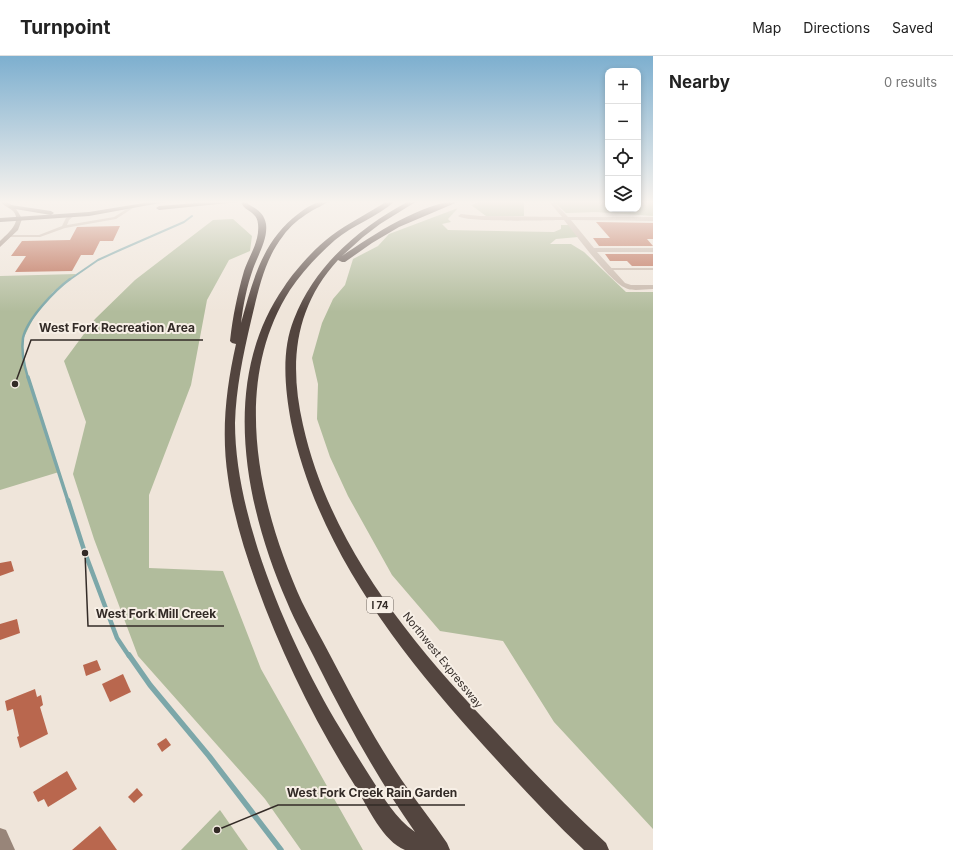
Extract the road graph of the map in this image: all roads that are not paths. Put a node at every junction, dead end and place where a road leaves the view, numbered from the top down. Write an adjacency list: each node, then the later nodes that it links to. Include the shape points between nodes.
1 (8, 238): 8 (street)
2 (261, 238): 15 (highway, via 238,309 235,347)
3 (276, 238): 15 (highway, via 268,253 252,299)
4 (333, 238): 19 (highway, via 299,272 287,288 261,340 250,410 250,440 260,498 267,529 295,603 348,708 394,785)
5 (357, 238): 14 (highway, Northwest Expressway / I 74, via 332,260)
6 (373, 238): 14 (highway, via 332,270)
7 (582, 238): 9 (street)
8 (0, 245)
9 (592, 250): 10 (street); 11 (street)
10 (653, 250)
11 (608, 269): 12 (lane); 13 (street, via 630,287)
12 (653, 269)
13 (653, 287)
14 (308, 298): 20 (highway, Northwest Expressway / I 74, via 298,321 292,351 290,384 303,452 340,540 373,596 417,656 470,719)
15 (238, 360): 18 (highway, via 230,413 230,439 243,524 259,571 293,658 346,757 392,826)
16 (0, 836): 17 (street)
17 (6, 850)
18 (423, 850)
19 (440, 850)
20 (599, 850)

